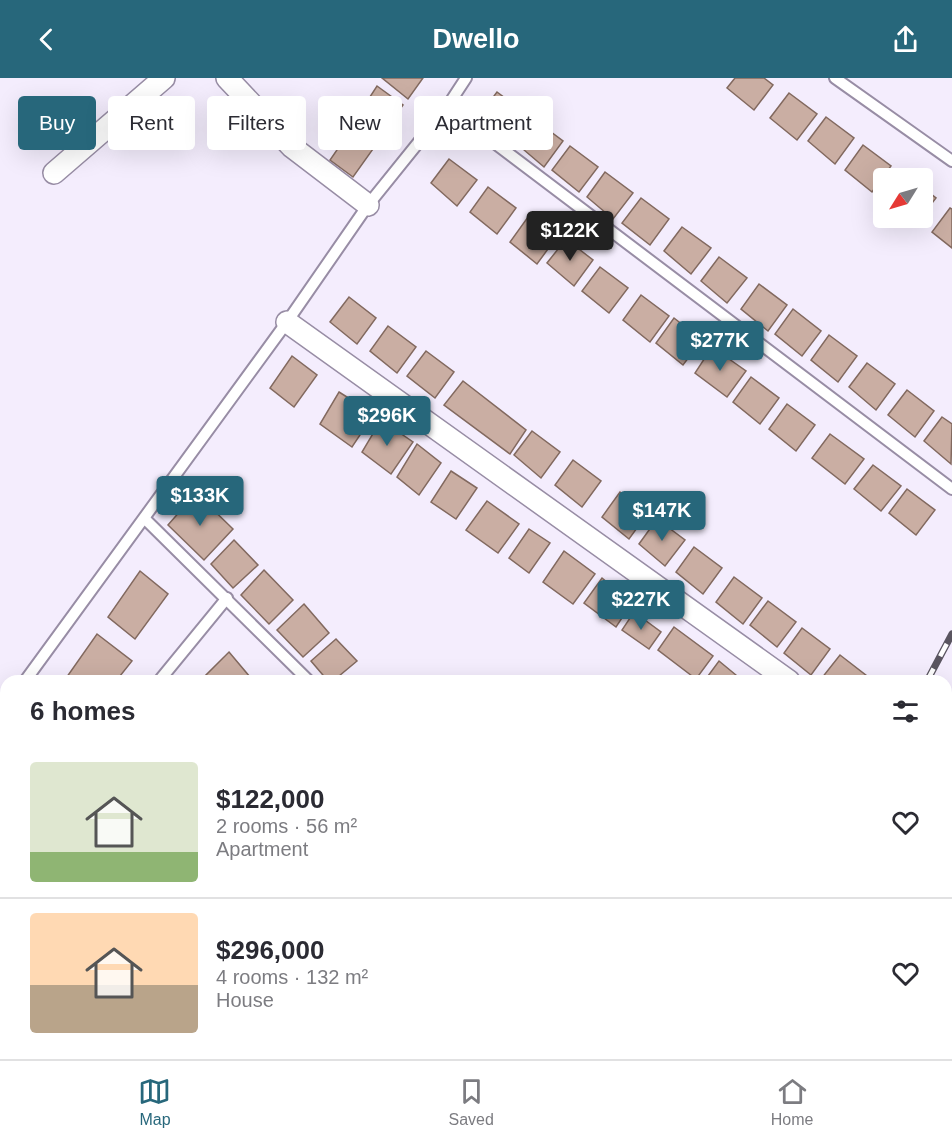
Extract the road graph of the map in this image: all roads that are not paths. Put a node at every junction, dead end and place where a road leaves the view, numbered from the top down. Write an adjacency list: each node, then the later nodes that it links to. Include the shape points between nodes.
1 (164, 78): 9 (street)
2 (227, 78): 10 (street, via 292,147)
3 (466, 78): 5 (lane)
4 (835, 78): 8 (lane)
5 (454, 96)
6 (414, 148): 10 (lane)
7 (504, 150): 12 (lane)
8 (952, 161)
9 (54, 173)
10 (368, 205): 11 (lane)
11 (287, 322): 13 (lane); 18 (street)
12 (952, 489)
13 (145, 519): 14 (lane); 15 (lane)
14 (227, 598): 16 (lane); 17 (lane)
15 (29, 675)
16 (164, 675)
17 (303, 675)
18 (781, 675)

